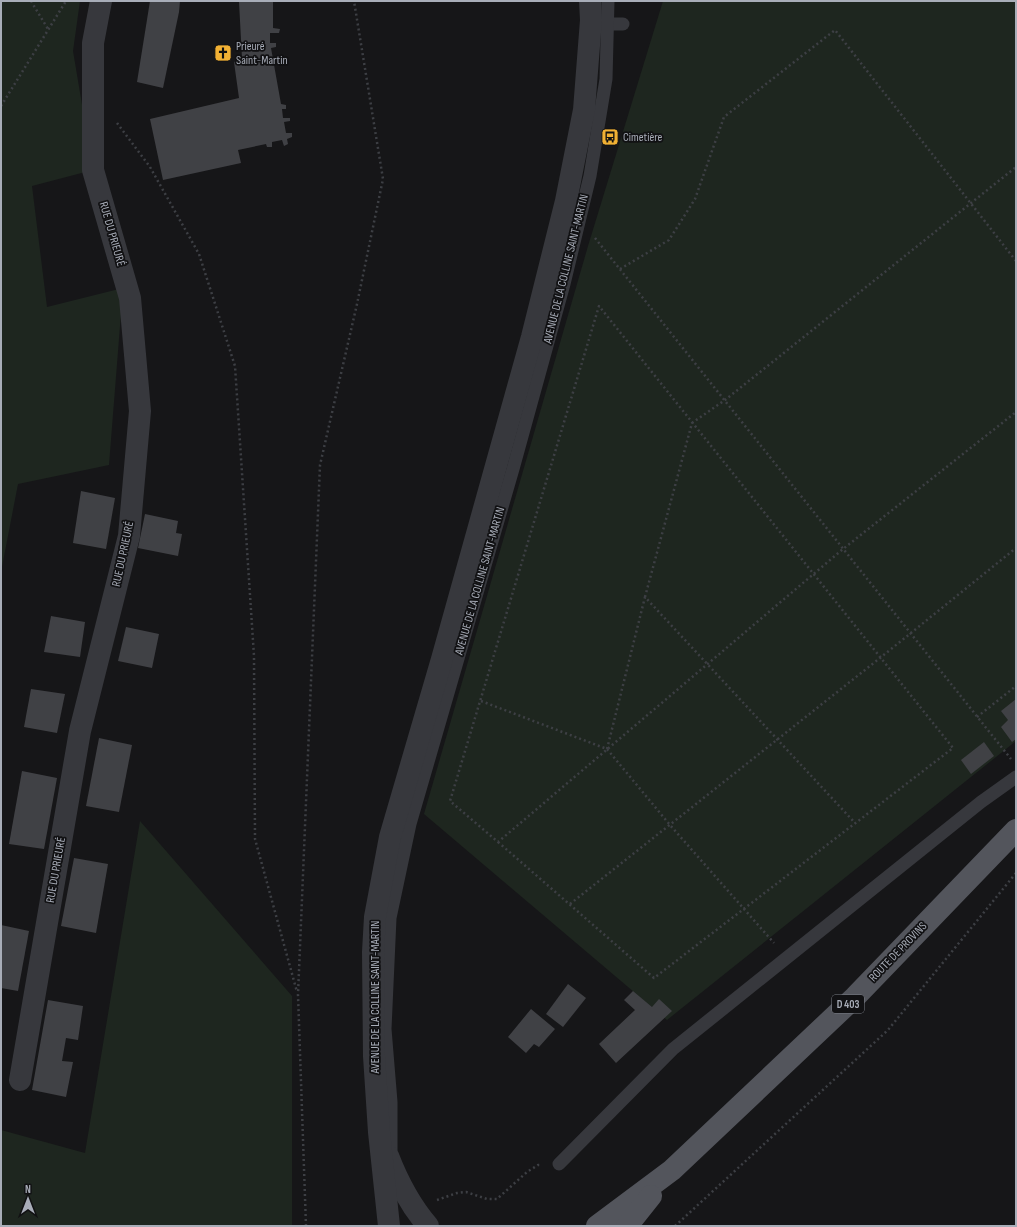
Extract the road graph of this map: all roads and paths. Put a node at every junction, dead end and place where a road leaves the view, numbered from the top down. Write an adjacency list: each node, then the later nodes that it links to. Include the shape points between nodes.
1 (30, 1): 9 (path)
2 (66, 1): 9 (path)
3 (101, 1): 43 (street, RUE DU PRIEURÉ, via 93,43 93,170 130,298 140,411 129,536 80,731)
4 (354, 1): 42 (path, via 383,179 320,465)
5 (590, 1): 7 (street, AVENUE DE LA COLLINE SAINT-MARTIN)
6 (608, 1): 7 (lane, AVENUE DE LA COLLINE SAINT-MARTIN)
7 (599, 24): 8 (lane); 44 (street, AVENUE DE LA COLLINE SAINT-MARTIN, via 566,201 528,353 390,837 375,917 373,952 374,1056); 46 (lane, AVENUE DE LA COLLINE SAINT-MARTIN, via 606,79 590,176 513,469 410,824 390,918 384,1029 391,1102)
8 (623, 24)
9 (48, 30): 10 (path)
10 (1, 106)
11 (116, 122): 42 (path, via 150,167 199,254 235,366 254,656 255,839)
12 (1016, 167): 13 (path)
13 (971, 203): 15 (path); 16 (path, via 835,30 724,117 695,199 669,240); 17 (path)
14 (591, 232): 16 (path)
15 (1016, 261)
16 (620, 269): 17 (path)
17 (724, 400): 19 (path); 21 (path)
18 (1016, 412): 21 (path)
19 (692, 423): 22 (path); 23 (path); 28 (path, via 599,306)
20 (1016, 548): 24 (path)
21 (843, 549): 22 (path); 24 (path)
22 (813, 574): 25 (path); 26 (path)
23 (645, 597): 26 (path); 31 (path)
24 (910, 633): 25 (path); 29 (path)
25 (880, 658): 30 (path); 34 (path, via 953,748)
26 (707, 665): 30 (path); 31 (path)
27 (1016, 686): 29 (path)
28 (480, 701): 31 (path); 37 (path, via 450,801)
29 (977, 717): 32 (path)
30 (778, 739): 34 (path); 35 (path)
31 (607, 750): 35 (path); 37 (path)
32 (1011, 760)
33 (1016, 777): 41 (lane, via 981,802)
34 (855, 823): 40 (path)
35 (670, 825): 39 (path); 40 (path)
36 (1016, 830): 47 (main road, ROUTE DE PROVINS / D 403, via 855,997)
37 (498, 842): 39 (path)
38 (1016, 873): 53 (path, via 888,1030)
39 (570, 904): 40 (path, via 654,978)
40 (744, 908): 41 (path)
41 (787, 958): 45 (lane, via 673,1049)
42 (298, 995): 49 (path)
43 (20, 1080)
44 (379, 1132): 46 (street, AVENUE DE LA COLLINE SAINT-MARTIN); 50 (street, AVENUE DE LA COLLINE SAINT-MARTIN)
45 (559, 1164): 48 (path, via 538,1165 497,1199 487,1200 466,1192 457,1192)
46 (391, 1165): 48 (street, AVENUE DE LA COLLINE SAINT-MARTIN)
47 (672, 1170): 51 (main road, D 403); 52 (main road, D 403)
48 (422, 1218)
49 (306, 1226)
50 (389, 1226)
51 (597, 1226)
52 (627, 1226)
53 (675, 1226)

